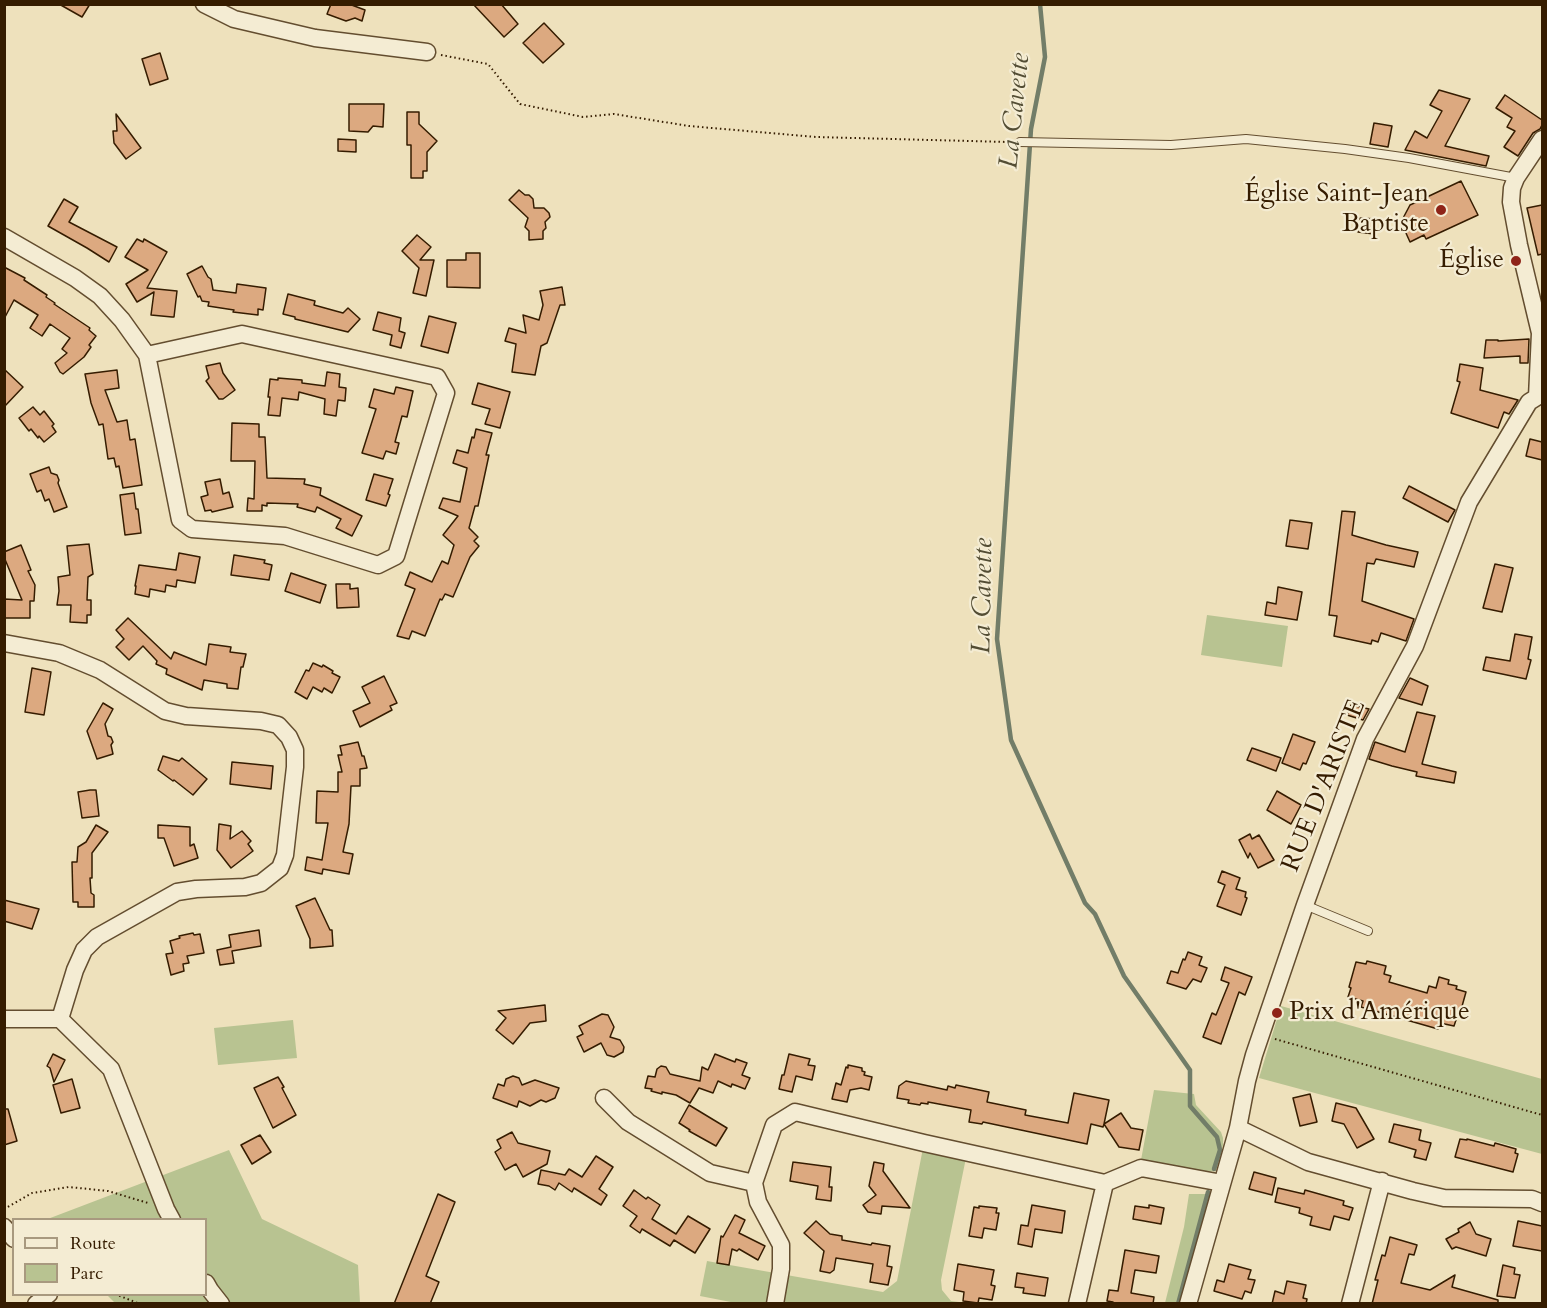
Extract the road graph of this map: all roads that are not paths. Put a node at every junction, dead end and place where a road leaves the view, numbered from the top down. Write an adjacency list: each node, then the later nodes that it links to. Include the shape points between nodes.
1 (204, 4): 2 (street, via 234,19 315,38)
2 (427, 52)
3 (1542, 139): 5 (street)
4 (1020, 142): 5 (lane, via 1171,146 1246,140 1409,158)
5 (1516, 178): 8 (street, via 1511,202 1540,333)
6 (4, 237): 7 (street, via 100,296)
7 (147, 355): 7 (street, via 180,520 192,529 285,536 378,565 396,556 446,393 437,377 242,334)
8 (1540, 397): 10 (street, RUE D'ARISTE, via 1529,402 1469,502 1415,646 1365,739)
9 (4, 643): 13 (street, via 59,653 100,670 165,711 278,725 295,750 285,855 280,867 261,883 245,887 177,892 97,937 84,950)
10 (1305, 905): 11 (lane); 15 (street, RUE D'ARISTE, via 1261,1035)
11 (1368, 931)
12 (4, 1019): 13 (street)
13 (60, 1019): 21 (street, via 111,1069)
14 (604, 1098): 17 (street, via 628,1122 710,1173)
15 (1238, 1128): 16 (street, via 1308,1162); 19 (street, RUE D'ARISTE)
16 (1382, 1181): 20 (street, via 1444,1198 1532,1199); 27 (street)
17 (754, 1183): 18 (street, via 774,1125 795,1112); 24 (street, via 758,1202 781,1245)
18 (1105, 1183): 19 (street, via 1141,1168); 25 (street)
19 (1222, 1183): 26 (street, RUE D'ARISTE)
20 (1542, 1203)
21 (169, 1214)
22 (207, 1285): 23 (street)
23 (220, 1304)
24 (775, 1304)
25 (1077, 1304)
26 (1188, 1304)
27 (1350, 1304)

